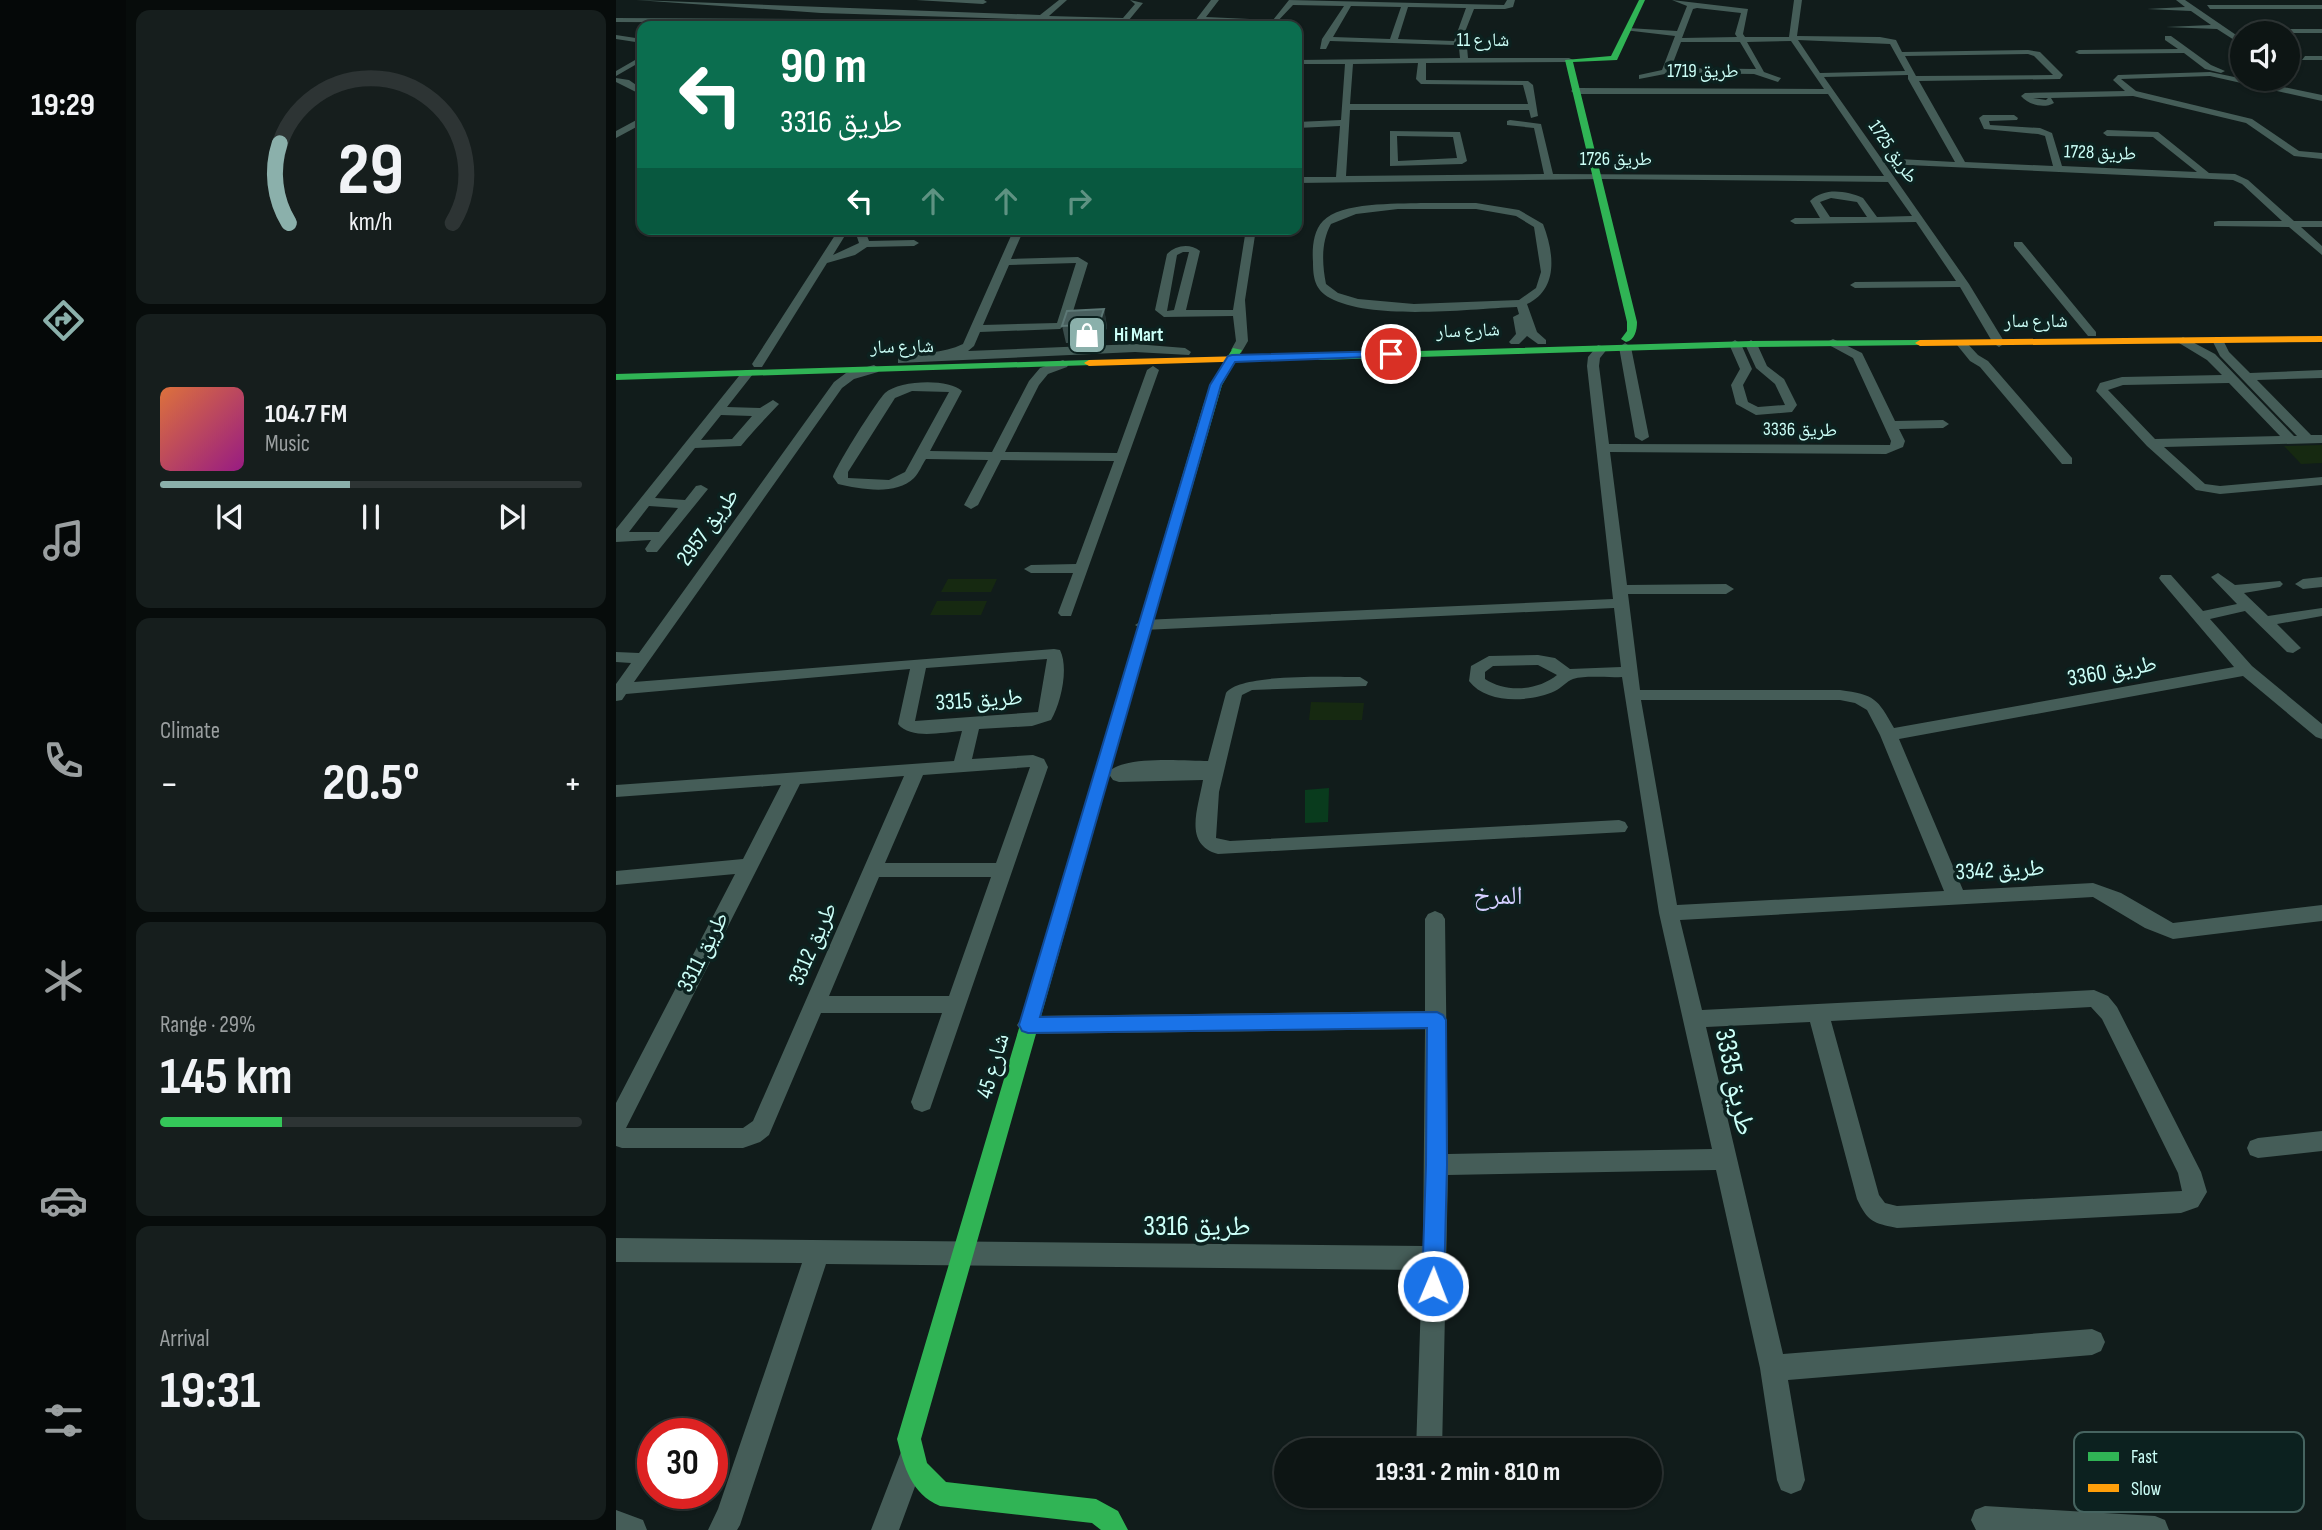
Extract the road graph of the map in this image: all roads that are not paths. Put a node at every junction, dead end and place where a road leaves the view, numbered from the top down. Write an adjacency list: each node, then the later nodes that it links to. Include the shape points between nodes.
1 (640, 0): 12 (street)
2 (920, 0): 14 (street)
3 (1063, 0): 30 (street)
4 (1134, 0): 37 (street, via 1139,3)
5 (1215, 0): 38 (street)
6 (1511, 0): 20 (street, via 1507,6)
7 (1642, 0): 43 (street, شارع 11)
8 (1676, 0): 21 (street)
9 (1798, 0): 49 (street)
10 (2180, 0): 26 (street)
11 (2252, 0): 23 (street)
12 (687, 1): 13 (street)
13 (740, 2): 17 (street)
14 (983, 2)
15 (1291, 2): 16 (street); 39 (street)
16 (1348, 5): 19 (street); 51 (street)
17 (763, 6): 27 (street); 33 (street)
18 (885, 6): 28 (street)
19 (1405, 6): 20 (street); 54 (street)
20 (1471, 6): 55 (street)
21 (1693, 6): 48 (street); 52 (street, via 1744,7 1738,32)
22 (2210, 7): 23 (street)
23 (2262, 7): 24 (street)
24 (2322, 7)
25 (2151, 9): 26 (street)
26 (2192, 9): 42 (street)
27 (811, 10): 28 (street); 34 (street)
28 (876, 12): 29 (street)
29 (972, 16): 30 (street); 35 (street)
30 (1041, 18): 36 (street)
31 (616, 20): 40 (street)
32 (650, 21): 33 (street)
33 (739, 21): 34 (street)
34 (793, 21)
35 (966, 21)
36 (1090, 21)
37 (1125, 21)
38 (1199, 21)
39 (1276, 21)
40 (635, 23): 47 (street)
41 (2170, 27): 42 (street)
42 (2219, 27): 46 (street)
43 (1628, 30): 48 (street); 63 (street, شارع 11, via 1614,58)
44 (2300, 31): 45 (street)
45 (2322, 31)
46 (2230, 35)
47 (617, 37): 53 (street)
48 (1681, 37): 52 (street); 70 (street, via 1666,68)
49 (1793, 38): 52 (street); 60 (street, via 1880,39 1893,43); 74 (street, طريق 1725)
50 (2168, 38): 57 (street)
51 (1326, 39): 54 (street); 68 (street, via 1322,51)
52 (1743, 39): 71 (street, via 1761,69)
53 (637, 40)
54 (1393, 42): 55 (street)
55 (1457, 43): 66 (street)
56 (2028, 44): 59 (street)
57 (2186, 51): 58 (street); 72 (street, via 2208,67)
58 (2079, 52)
59 (2033, 53): 60 (street); 75 (street, via 2060,77)
60 (1899, 54): 75 (street)
61 (2305, 58): 62 (street)
62 (2322, 58)
63 (1569, 60): 66 (street, شارع 11); 84 (street)
64 (637, 61): 69 (street)
65 (1422, 61): 66 (street, شارع 11); 68 (street, شارع 11); 89 (street, via 1420,79 1424,82 1525,83 1533,111)
66 (1464, 61)
67 (1302, 62): 68 (street, شارع 11)
68 (1344, 62): 89 (street)
69 (621, 69): 73 (street)
70 (1669, 71): 71 (street); 76 (street)
71 (1758, 72): 79 (street)
72 (2230, 73)
73 (616, 75)
74 (1819, 75): 75 (street); 85 (street, طريق 1725)
75 (1911, 76): 103 (street)
76 (1642, 77)
77 (2230, 77): 86 (street, via 2118,77)
78 (616, 80): 81 (street)
79 (1778, 80)
80 (637, 82): 81 (street)
81 (631, 85): 82 (street)
82 (637, 89)
83 (2300, 89): 87 (street)
84 (1575, 91): 85 (street, طريق 1719); 106 (street)
85 (1831, 92): 101 (street, طريق 1725)
86 (2133, 93): 88 (street, via 2025,96 2038,104); 100 (street, via 2249,121 2297,154)
87 (2322, 98)
88 (2050, 100)
89 (1344, 107): 91 (street)
90 (2014, 118): 104 (street, via 1983,118 1987,127 2049,135)
91 (1343, 123): 94 (street); 108 (street)
92 (1510, 123): 107 (street, via 1538,126)
93 (637, 124): 95 (street)
94 (1302, 125)
95 (631, 128): 96 (street); 97 (street); 99 (street)
96 (637, 128)
97 (616, 130)
98 (2107, 133): 105 (street, طريق 1728, via 2155,134)
99 (616, 135)
100 (2322, 156)
101 (1879, 161): 103 (street, طريق 1728); 110 (street, طريق 1725)
102 (1393, 164): 102 (street, via 1392,129 1457,134 1462,160 1457,163); 109 (street)
103 (1961, 164): 104 (street, طريق 1728)
104 (2058, 169): 105 (street, طريق 1728)
105 (2206, 175): 116 (street, via 2241,179)
106 (1597, 176): 107 (street, طريق 1726); 110 (street, طريق 1726); 134 (street)
107 (1549, 177): 109 (street, طريق 1726)
108 (1341, 178): 109 (street, طريق 1726); 111 (street, طريق 1726)
109 (1391, 178)
110 (1890, 179): 112 (street, طريق 1725)
111 (1302, 180)
112 (1919, 219): 113 (street); 129 (street, طريق 1725)
113 (1874, 220): 115 (street); 115 (street, via 1860,200 1837,195 1815,201)
114 (1795, 221): 115 (street)
115 (1826, 221)
116 (2289, 223): 117 (street); 118 (street); 126 (street)
117 (2218, 224)
118 (2322, 224)
119 (840, 235): 127 (street)
120 (862, 235): 124 (street)
121 (1016, 235): 128 (street)
122 (1250, 235): 132 (street)
123 (914, 243): 124 (street)
124 (865, 244): 127 (street, via 851,253 858,258 849,267)
125 (2018, 244): 137 (street)
126 (2322, 252)
127 (825, 261): 161 (street)
128 (1004, 262): 135 (street); 135 (street, via 1083,262 1060,326)
129 (1964, 284): 130 (street); 139 (street, طريق 1725)
130 (1854, 285)
131 (1521, 307): 131 (street, via 1541,292 1547,271 1539,226 1519,213 1476,206 1367,208 1332,219 1322,232 1320,281 1323,289 1340,299 1374,306); 143 (street, via 1522,335); 144 (street, via 1532,334)
132 (1238, 313): 133 (street); 154 (street, via 1238,331)
133 (1179, 314): 133 (street, via 1195,251 1189,248 1172,254 1161,310)
134 (1632, 322): 138 (street); 145 (street)
135 (976, 329): 152 (street)
136 (2322, 331): 137 (street, شارع سار)
137 (2092, 334): 139 (street, شارع سار)
138 (1655, 338): 139 (street, شارع سار); 145 (street, شارع سار)
139 (2002, 339): 142 (street, شارع سار); 148 (street, شارع سار)
140 (2322, 339): 141 (street, شارع سار)
141 (2218, 340): 142 (street, شارع سار); 167 (street)
142 (2183, 341): 167 (street)
143 (1515, 342): 144 (street, شارع سار); 154 (street, شارع سار)
144 (1542, 342): 145 (street, شارع سار)
145 (1626, 343): 149 (street, شارع سار); 150 (street, شارع سار); 173 (street)
146 (1833, 343): 147 (street, شارع سار); 149 (street, شارع سار); 155 (street)
147 (1870, 343): 148 (street, شارع سار); 155 (street)
148 (1967, 343): 183 (street, via 1974,358)
149 (1743, 344): 149 (street, via 1746,369 1737,386 1742,404 1756,411 1788,409 1791,405 1780,382)
150 (1602, 348): 151 (street, شارع سار); 159 (street)
151 (1558, 349): 154 (street, شارع سار); 159 (street, via 1579,355)
152 (972, 350): 153 (street, via 1135,348); 156 (street)
153 (1185, 352): 154 (street, شارع سار); 156 (street, شارع سار)
154 (1228, 355): 157 (street, شارع سار); 207 (street, شارع 45)
155 (1858, 356): 172 (street)
156 (902, 360): 161 (street, شارع سار)
157 (1063, 363): 158 (street, شارع سار); 168 (street, via 1044,371)
158 (1012, 365): 162 (street, شارع سار); 168 (street, via 1029,373)
159 (1593, 366): 179 (street, طريق 3335)
160 (616, 369): 161 (street, شارع سار)
161 (752, 369): 164 (street, شارع سار); 166 (street, شارع سار); 170 (street)
162 (874, 369): 164 (street, شارع سار); 169 (street, طريق 2957, via 854,374)
163 (1153, 370): 182 (street)
164 (818, 371): 169 (street, via 835,377)
165 (2322, 374): 167 (street)
166 (616, 377)
167 (2239, 378): 174 (street); 176 (street); 177 (street, via 2104,386 2105,397)
168 (1033, 384): 181 (street)
169 (838, 385): 210 (street, طريق 2957)
170 (719, 411): 178 (street); 178 (street, via 767,408 736,443)
171 (1943, 424): 172 (street)
172 (1891, 425): 179 (street, طريق 3336, via 1898,444 1886,450)
173 (1642, 437)
174 (2307, 439): 175 (street); 176 (street)
175 (2322, 439)
176 (2291, 440): 177 (street)
177 (2152, 443): 184 (street, via 2195,482 2211,490)
178 (693, 444): 186 (street)
179 (1602, 448): 201 (street, طريق 3335)
180 (923, 455): 180 (street, via 956,395 954,388 895,391 840,477 850,483 897,483 909,478); 181 (street)
181 (995, 456): 182 (street); 188 (street)
182 (1122, 457): 192 (street)
183 (2067, 461)
184 (2322, 482)
185 (701, 489): 187 (street)
186 (645, 502): 187 (street); 190 (street)
187 (689, 503): 189 (street)
188 (971, 505)
189 (662, 536): 190 (street); 191 (street)
190 (617, 537)
191 (652, 549)
192 (1082, 568): 193 (street); 204 (street)
193 (1031, 569)
194 (2166, 578): 205 (street)
195 (2218, 578): 200 (street)
196 (2322, 582): 198 (street)
197 (2275, 584): 200 (street)
198 (2303, 584)
199 (1726, 589): 201 (street)
200 (2232, 590): 202 (street)
201 (1618, 596): 207 (street); 213 (street, طريق 3335)
202 (2249, 606): 205 (street); 206 (street)
203 (2321, 612): 206 (street)
204 (1066, 613)
205 (2202, 617): 212 (street)
206 (2265, 621): 208 (street)
207 (1143, 625): 224 (street, شارع 45)
208 (2293, 648)
209 (616, 657): 210 (street)
210 (642, 658): 216 (street, طريق 2957)
211 (919, 663): 216 (street, طريق 3315); 218 (street, طريق 3315, via 908,727); 218 (street, طريق 3315, via 1054,654 1045,716)
212 (2246, 670): 219 (street); 220 (street, طريق 3360)
213 (1629, 672): 214 (street); 217 (street, طريق 3335)
214 (1567, 674): 214 (street, via 1559,685 1547,689 1499,692 1477,681 1477,670 1489,661 1538,660)
215 (1360, 682): 223 (street, via 1238,689)
216 (618, 692)
217 (1632, 695): 220 (street, via 1840,695 1873,706); 233 (street, طريق 3335)
218 (972, 723): 221 (street)
219 (2322, 733)
220 (1889, 735): 232 (street)
221 (961, 768): 222 (street); 230 (street, via 1033,761 1039,767)
222 (916, 770): 225 (street); 229 (street, طريق 3312)
223 (1215, 771): 224 (street); 227 (street, via 1204,834 1210,844 1223,848)
224 (1110, 773): 241 (street, شارع 45)
225 (793, 780): 226 (street); 228 (street, طريق 3311)
226 (616, 791)
227 (1619, 827)
228 (747, 866): 231 (street); 243 (street, طريق 3311)
229 (872, 870): 230 (street); 236 (street, طريق 3312)
230 (1001, 870): 237 (street)
231 (617, 880)
232 (1956, 896): 233 (street, طريق 3342); 234 (street, طريق 3342, via 2093,890 2118,899 2156,927 2173,931)
233 (1669, 913): 239 (street, طريق 3335)
234 (2322, 913)
235 (1435, 919): 240 (street)
236 (813, 1004): 237 (street); 244 (street, طريق 3312, via 766,1118 752,1135 628,1138)
237 (955, 1005): 242 (street)
238 (1818, 1013): 238 (street, via 2087,999 2101,1002 2195,1192 2181,1202 1897,1217 1878,1213 1869,1199); 239 (street)
239 (1693, 1019): 247 (street, طريق 3335)
240 (1437, 1020): 241 (street); 248 (street)
241 (1028, 1025): 251 (street, شارع 45)
242 (922, 1102)
243 (616, 1125)
244 (616, 1134)
245 (2322, 1141): 246 (street)
246 (2258, 1148)
247 (1724, 1159): 248 (street); 254 (street, طريق 3335)
248 (1437, 1165): 252 (street)
249 (616, 1250): 250 (street, طريق 3316)
250 (818, 1252): 251 (street, طريق 3316); 261 (street)
251 (961, 1254): 252 (street, طريق 3316); 256 (street, شارع 45, via 914,1416)
252 (1433, 1258): 255 (street)
253 (2092, 1342): 254 (street)
254 (1773, 1368): 257 (street, طريق 3335)
255 (1430, 1438)
256 (911, 1462): 262 (street); 263 (street, via 922,1481 940,1494 1096,1511)
257 (1791, 1480)
258 (1985, 1520): 264 (street)
259 (616, 1524): 260 (street)
260 (633, 1530)
261 (722, 1530)
262 (885, 1530)
263 (1115, 1530)
264 (2148, 1530): 265 (street)
265 (2155, 1530)

